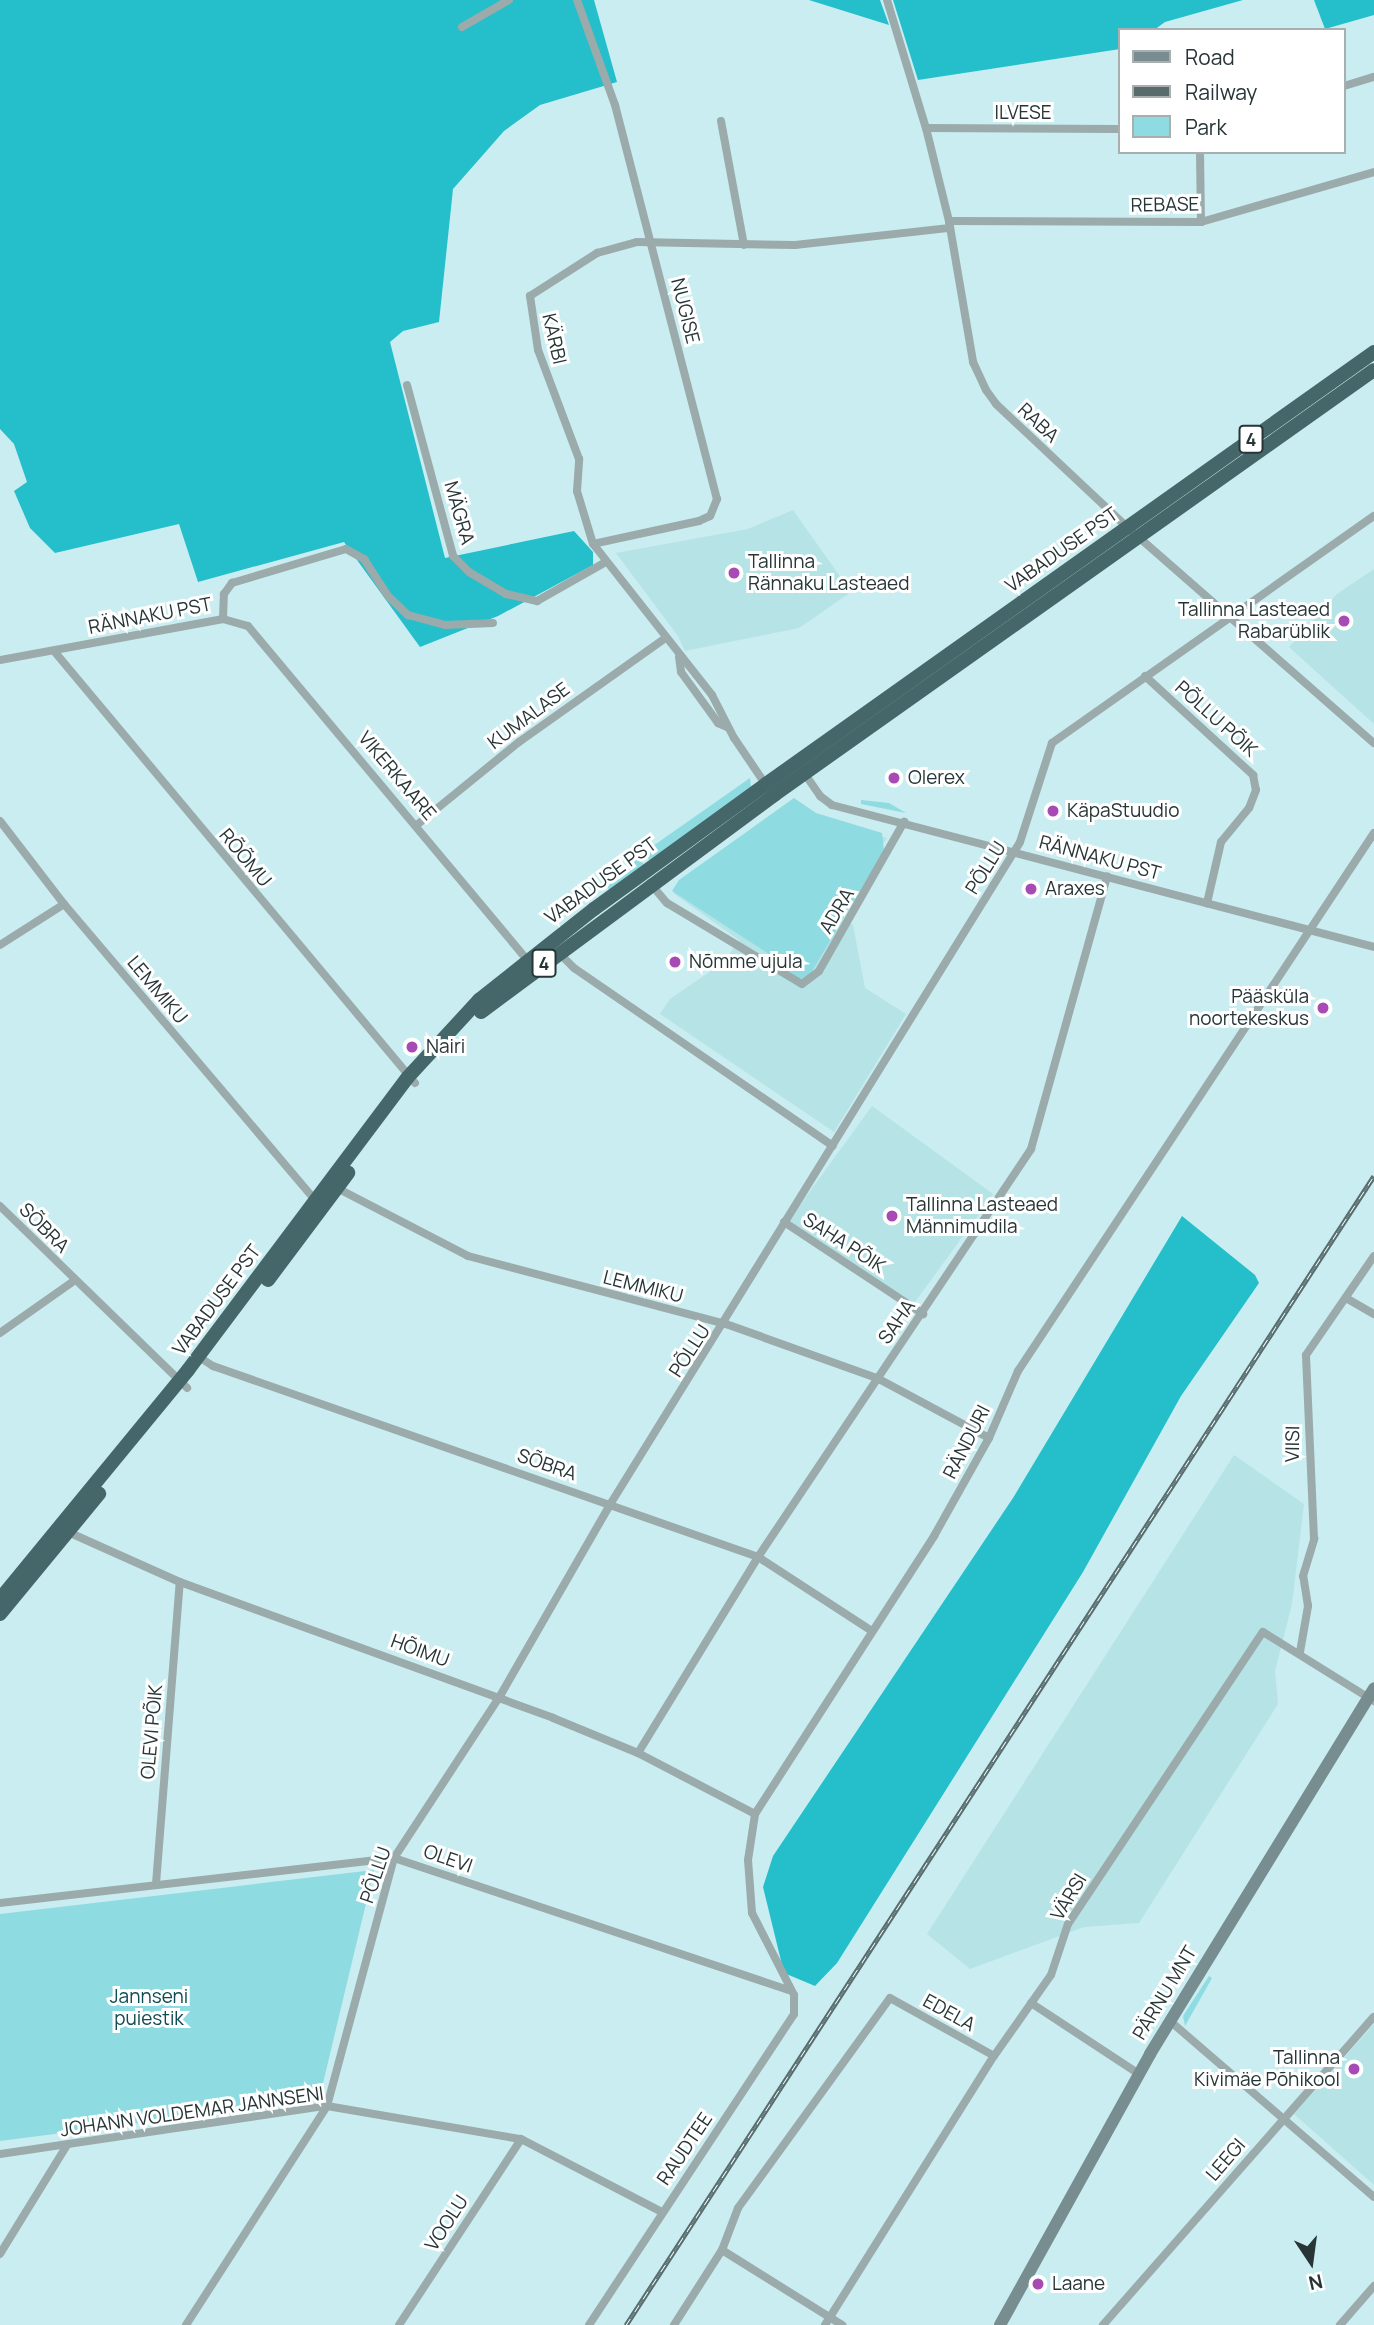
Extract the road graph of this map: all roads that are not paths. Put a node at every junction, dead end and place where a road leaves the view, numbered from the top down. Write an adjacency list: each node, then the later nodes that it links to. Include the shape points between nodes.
1 (509, 0): 4 (street)
2 (577, 0): 14 (street, NUGISE, via 615,105)
3 (887, 0): 8 (street, RABA)
4 (462, 27)
5 (1374, 77): 6 (street)
6 (1346, 85)
7 (721, 121): 15 (street)
8 (926, 128): 9 (street, ILVESE); 13 (street, RABA)
9 (1118, 129)
10 (1200, 154): 12 (street)
11 (1374, 172): 12 (street, REBASE)
12 (1201, 222): 13 (street, REBASE)
13 (949, 224): 15 (street, KÄRBI, via 795,245); 20 (street, RABA, via 973,362 986,390)
14 (651, 241): 15 (street, KÄRBI); 21 (street, KÄRBI, via 597,253 529,297 538,350 579,459 577,491); 21 (street, NUGISE, via 716,507 699,522)
15 (744, 245)
16 (1374, 352): 20 (highway, VABADUSE PST / 4)
17 (1374, 370): 20 (highway, VABADUSE PST / 4)
18 (407, 385): 22 (street, MÄGRA, via 453,556 469,572 506,594 537,601)
19 (1374, 516): 23 (street, PÕLLU)
20 (1133, 532): 23 (street, RABA); 31 (highway, VABADUSE PST / 4)
21 (593, 544): 22 (street, KÄRBI)
22 (606, 562): 26 (street)
23 (1231, 617): 29 (street, PÕLLU); 30 (street, RABA)
24 (223, 619): 25 (street, RÄNNAKU PST, via 224,594 232,583 346,549 364,559 388,597 408,615 445,625); 27 (street, RÄNNAKU PST); 35 (street, VIKERKAARE, via 248,626)
25 (493, 623)
26 (664, 639): 32 (street, via 679,657 681,671); 35 (street, KUMALASE, via 519,741)
27 (54, 651): 28 (street, RÄNNAKU PST); 47 (street, RÕÕMU)
28 (0, 660)
29 (1145, 676): 37 (street, PÕLLU, via 1052,743); 40 (street, PÕLLU PÕIK, via 1253,775 1256,790 1249,808 1221,842)
30 (1374, 743)
31 (800, 768): 32 (highway, VABADUSE PST / 4); 34 (street, RÄNNAKU PST, via 832,805)
32 (770, 790): 39 (highway, VABADUSE PST / 4)
33 (0, 821): 41 (street, LEMMIKU)
34 (904, 822): 37 (street, RÄNNAKU PST); 39 (street, ADRA, via 819,971 802,984 667,903)
35 (418, 824): 46 (street, VIKERKAARE)
36 (1374, 834): 42 (street, RÄNDURI)
37 (1014, 852): 38 (street, RÄNNAKU PST); 48 (street, PÕLLU)
38 (1107, 876): 40 (street, RÄNNAKU PST); 56 (street, SAHA, via 1031,1149)
39 (647, 879): 45 (highway, VABADUSE PST / 4); 46 (highway, VABADUSE PST / 4)
40 (1207, 903): 42 (street, RÄNNAKU PST)
41 (64, 904): 43 (street); 50 (street, LEMMIKU)
42 (1308, 931): 44 (street, RÄNNAKU PST); 63 (street, RÄNDURI, via 1018,1371)
43 (0, 944)
44 (1374, 947)
45 (558, 952): 46 (highway, VABADUSE PST / 4); 48 (street, via 574,968)
46 (531, 965): 47 (highway, VABADUSE PST / 4)
47 (412, 1080): 49 (highway, VABADUSE PST / 4)
48 (833, 1146): 52 (street, PÕLLU)
49 (333, 1185): 50 (highway, VABADUSE PST / 4); 58 (street, LEMMIKU, via 468,1256)
50 (319, 1203): 60 (highway, VABADUSE PST / 4)
51 (0, 1206): 54 (street, SÕBRA)
52 (784, 1222): 56 (street, SAHA PÕIK); 58 (street, PÕLLU)
53 (1374, 1256): 55 (street, VIISI)
54 (75, 1280): 59 (street); 62 (street, SÕBRA)
55 (1346, 1297): 57 (street); 71 (street, VIISI, via 1310,1346 1304,1367 1310,1391 1308,1476 1314,1539 1303,1576 1308,1606)
56 (923, 1314): 61 (street, SAHA)
57 (1374, 1314)
58 (726, 1324): 61 (street, LEMMIKU); 64 (street, PÕLLU)
59 (2, 1328)
60 (203, 1360): 62 (highway, VABADUSE PST / 4); 64 (street, SÕBRA)
61 (877, 1378): 63 (street, LEMMIKU); 66 (street, SAHA)
62 (183, 1385): 65 (highway, VABADUSE PST / 4); 68 (highway, VABADUSE PST / 4)
63 (989, 1438): 70 (street, RÄNDURI, via 934,1536)
64 (611, 1503): 66 (street, SÕBRA); 73 (street, PÕLLU)
65 (68, 1532): 67 (street, HÕIMU); 69 (highway, VABADUSE PST / 4)
66 (758, 1557): 70 (street, SÕBRA); 74 (street, SAHA)
67 (180, 1582): 73 (street, HÕIMU); 77 (street, OLEVI PÕIK)
68 (0, 1599)
69 (0, 1614)
70 (872, 1631): 75 (street, RÄNDURI)
71 (1300, 1652): 72 (street, VÄRSI); 80 (street, VÄRSI, via 1263,1632 1068,1924 1051,1975)
72 (1372, 1695): 82 (main road, PÄRNU MNT)
73 (500, 1696): 74 (street, HÕIMU); 76 (street, PÕLLU)
74 (638, 1753): 75 (street, HÕIMU)
75 (755, 1814): 79 (street, RÄNDURI, via 748,1860 752,1913)
76 (394, 1857): 77 (street, OLEVI); 79 (street, OLEVI); 85 (street, PÕLLU)
77 (156, 1884): 78 (street, OLEVI)
78 (0, 1903)
79 (788, 1990): 91 (street, RAUDTEE, via 794,1995 793,2014)
80 (1031, 2003): 83 (street, VÄRSI); 84 (street)
81 (1374, 2017): 86 (street, LEEGI)
82 (1170, 2021): 84 (main road, PÄRNU MNT); 86 (street)
83 (994, 2056): 92 (street, EDELA, via 890,1998 738,2208); 95 (street, VÄRSI)
84 (1139, 2074): 96 (main road, PÄRNU MNT)
85 (327, 2106): 87 (street, JOHANN VOLDEMAR JANNSENI); 88 (street, JOHANN VOLDEMAR JANNSENI); 97 (street, PÕLLU)
86 (1284, 2118): 90 (street); 103 (street, LEEGI)
87 (521, 2139): 91 (street, JOHANN VOLDEMAR JANNSENI); 98 (street, VOOLU)
88 (67, 2145): 89 (street, JOHANN VOLDEMAR JANNSENI); 93 (street)
89 (0, 2154)
90 (1374, 2197)
91 (662, 2212): 99 (street, RAUDTEE)
92 (722, 2250): 95 (street); 100 (street)
93 (0, 2254)
94 (1374, 2286): 104 (street)
95 (830, 2317): 101 (street, VÄRSI); 102 (street)
96 (1005, 2323)
97 (186, 2325)
98 (399, 2325)
99 (589, 2325)
100 (674, 2325)
101 (825, 2325)
102 (842, 2325)
103 (1104, 2325)
104 (1340, 2325)

